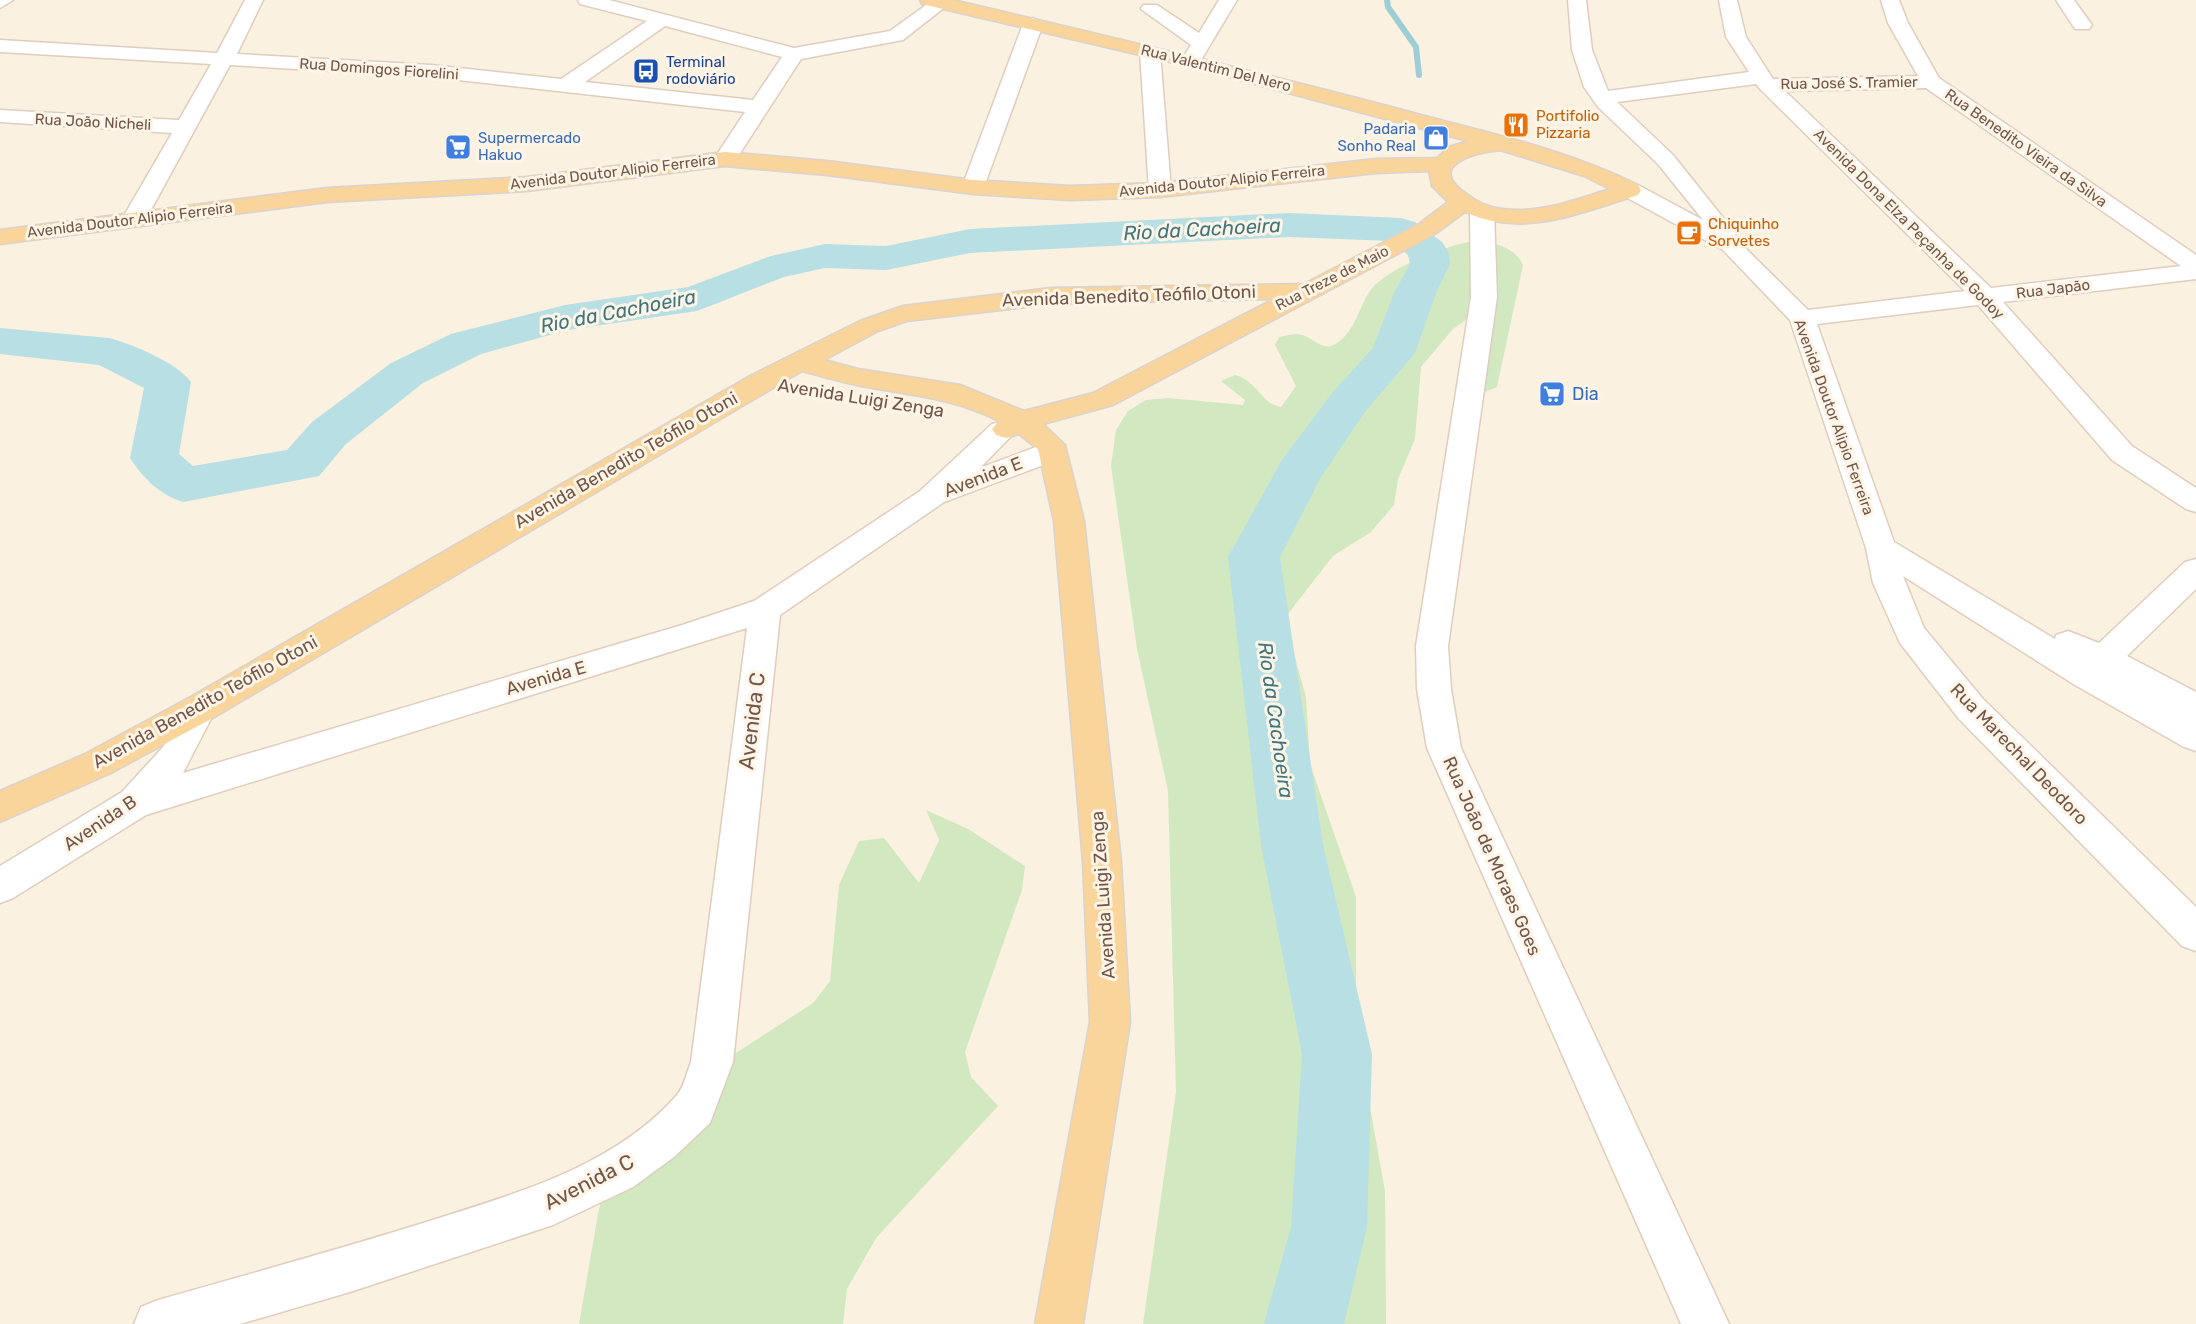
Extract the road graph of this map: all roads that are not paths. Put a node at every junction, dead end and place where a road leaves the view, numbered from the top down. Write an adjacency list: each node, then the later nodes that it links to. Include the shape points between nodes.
1 (254, 0): 17 (street)
2 (587, 0): 10 (street)
3 (1228, 0): 15 (street)
4 (1576, 0): 21 (street, via 1585,61)
5 (1728, 0): 18 (street, Avenida Dona Elza Peçanha de Godoy, via 1736,37)
6 (1890, 0): 19 (street, Rua Benedito Vieira da Silva, via 1898,23)
7 (2065, 0): 12 (street)
8 (935, 1): 11 (main road, Rua Valentim Del Nero); 16 (street, via 896,36)
9 (1150, 9): 15 (street)
10 (663, 19): 16 (street); 20 (street)
11 (1033, 24): 14 (main road, Rua Valentim Del Nero); 28 (street)
12 (2082, 25)
13 (0, 46): 17 (street, Rua Domingos Fiorelini)
14 (1150, 52): 15 (main road, Rua Valentim Del Nero); 30 (street)
15 (1196, 52): 25 (main road, Rua Valentim Del Nero)
16 (794, 54): 22 (street)
17 (225, 57): 20 (street, Rua Domingos Fiorelini, via 431,71); 24 (street)
18 (1764, 81): 19 (street, Rua José S. Tramier); 21 (street, Rua José S. Tramier); 39 (street, Avenida Dona Elza Peçanha de Godoy)
19 (1931, 82): 36 (street, Rua Benedito Vieira da Silva)
20 (566, 86): 22 (street, Rua Domingos Fiorelini)
21 (1602, 98): 29 (street, via 1646,139)
22 (758, 107): 26 (street)
23 (0, 116): 24 (street, Rua João Nicheli)
24 (185, 127): 33 (street)
25 (1501, 143): 27 (main road, via 1471,147 1453,154); 31 (main road, Rua Valentim Del Nero, via 1592,171)
26 (724, 159): 28 (main road, Avenida Doutor Alipio Ferreira); 33 (main road, Avenida Doutor Alipio Ferreira, via 527,184 327,195)
27 (1442, 164): 30 (main road, Avenida Doutor Alipio Ferreira, via 1376,166); 32 (main road, via 1439,177 1446,190)
28 (973, 187): 30 (main road, Avenida Doutor Alipio Ferreira, via 1070,194)
29 (1687, 188): 31 (street); 35 (street)
30 (1160, 190)
31 (1630, 190): 32 (main road, via 1544,214 1514,218); 35 (street, Avenida Doutor Alipio Ferreira)
32 (1472, 208): 38 (main road, Rua Treze de Maio); 61 (street, Rua João de Moraes Goes, via 1484,297 1432,646 1434,689 1444,748)
33 (134, 219): 34 (main road, Avenida Doutor Alipio Ferreira)
34 (0, 237)
35 (1731, 245): 40 (street, Avenida Doutor Alipio Ferreira)
36 (2196, 266)
37 (2196, 272): 39 (street, Rua Japão)
38 (1305, 291): 41 (main road, Avenida Benedito Teófilo Otoni, via 1051,296 973,303 903,314 869,326); 43 (main road, Rua Treze de Maio)
39 (1985, 297): 40 (street, Rua Japão); 47 (street, Avenida Dona Elza Peçanha de Godoy, via 2122,453)
40 (1802, 318): 48 (street, Avenida Doutor Alipio Ferreira)
41 (799, 362): 42 (main road, Avenida Benedito Teófilo Otoni); 44 (main road, Avenida Luigi Zenga, via 960,394)
42 (760, 382): 44 (main road, Avenida Luigi Zenga, via 932,406); 53 (main road, Avenida Benedito Teófilo Otoni)
43 (1103, 399): 44 (main road, Rua Treze de Maio); 45 (main road, Rua Treze de Maio)
44 (1012, 426): 45 (main road, Avenida Luigi Zenga); 46 (street, Avenida E)
45 (1048, 455): 46 (street, Avenida E); 60 (main road, Avenida Luigi Zenga, via 1069,521 1079,603 1102,862 1110,1022)
46 (930, 498): 50 (street, Avenida E)
47 (2196, 502)
48 (1881, 548): 51 (street, via 1991,614); 58 (street, Rua Marechal Deodoro, via 1889,583 1911,634 1971,709)
49 (2196, 570): 51 (street)
50 (765, 609): 55 (street, Avenida E); 59 (street, Avenida C, via 712,1062 694,1108 659,1142 617,1171 537,1209 350,1269)
51 (2095, 668): 52 (street); 54 (street)
52 (2196, 708)
53 (199, 709): 55 (street, Avenida B, via 176,756); 56 (main road, Avenida Benedito Teófilo Otoni, via 97,764)
54 (2196, 737)
55 (135, 803): 57 (street, Avenida B)
56 (0, 807)
57 (0, 886)
58 (2196, 933)
59 (158, 1324)
60 (1059, 1324)
61 (1705, 1324)

